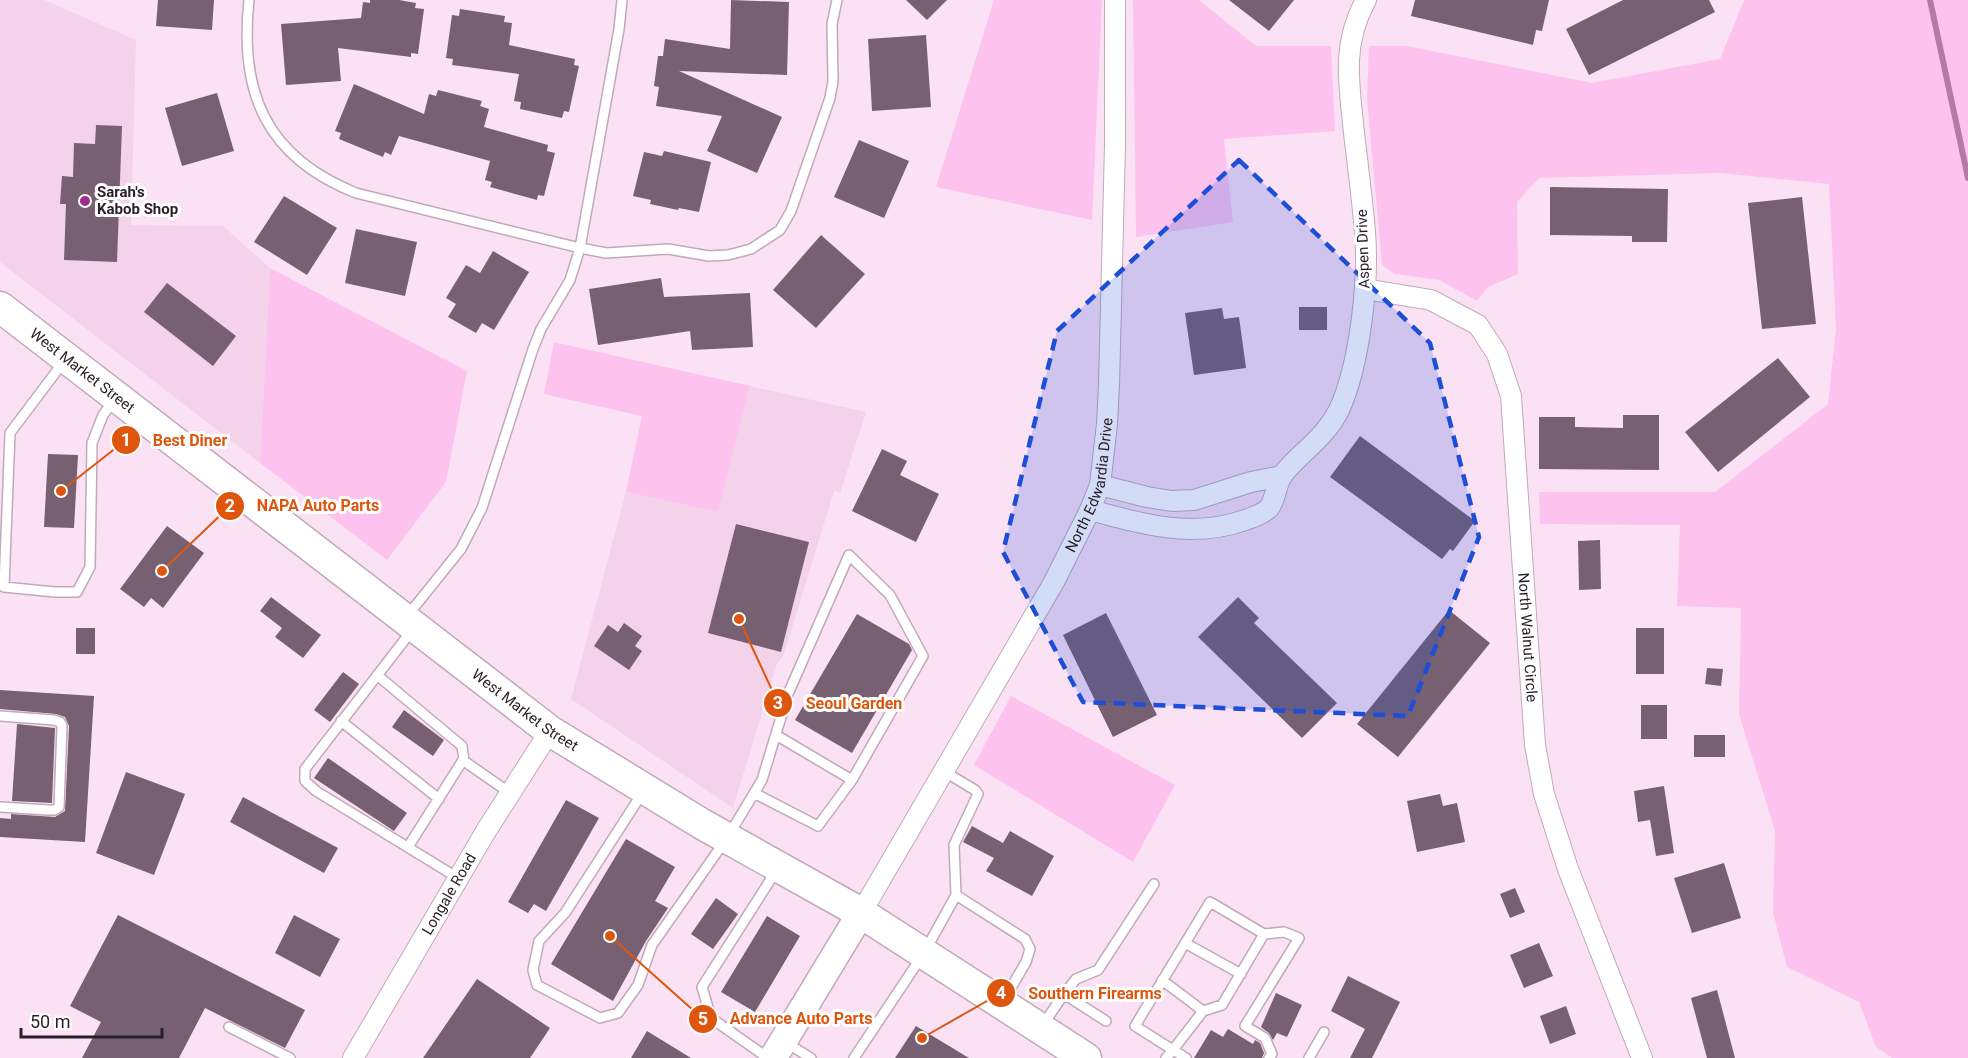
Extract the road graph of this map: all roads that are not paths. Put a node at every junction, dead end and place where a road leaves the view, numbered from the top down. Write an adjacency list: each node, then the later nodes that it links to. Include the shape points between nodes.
1 (249, 0): 6 (lane, via 247,50 258,104 270,129 307,167 356,193)
2 (622, 0): 6 (lane)
3 (837, 0): 6 (lane, via 832,24 830,98 791,211 780,230 751,249 728,255 668,249 606,252)
4 (1115, 0): 12 (street, North Edwardia Drive, via 1109,386)
5 (1366, 0): 7 (street, Aspen Drive, via 1357,15 1349,60 1365,235)
6 (580, 248): 15 (lane, via 570,280 533,349 482,508 461,549)
7 (1365, 290): 11 (street, Aspen Drive, via 1348,389 1338,412 1321,438); 59 (street, North Walnut Circle, via 1431,300 1478,325 1506,377 1511,396 1535,746 1544,794 1568,869)
8 (2, 313): 9 (main road, West Market Street)
9 (66, 358): 10 (main road, West Market Street); 14 (lane, via 10,433)
10 (117, 397): 14 (lane, via 103,415 92,443 90,567 77,592); 15 (main road, West Market Street)
11 (1282, 476): 12 (street, via 1194,500 1172,501); 13 (street, Aspen Drive, via 1269,507 1234,524 1188,530 1163,528)
12 (1100, 485): 13 (street, North Edwardia Drive)
13 (1090, 510): 22 (street, North Edwardia Drive, via 1054,582)
14 (2, 586)
15 (410, 623): 16 (lane); 19 (main road, West Market Street)
16 (377, 675): 18 (lane); 21 (lane, via 462,746)
17 (0, 716): 28 (lane, via 54,720 62,726 59,807)
18 (341, 721): 27 (lane); 30 (lane, via 305,769 305,781)
19 (550, 731): 24 (main road, West Market Street); 25 (street, Longale Road)
20 (776, 735): 23 (lane); 23 (lane, via 788,694 849,555 890,595 923,656); 26 (lane)
21 (464, 760): 25 (lane); 27 (lane)
22 (945, 772): 34 (lane, via 978,794 954,845); 35 (street, North Edwardia Drive)
23 (852, 780): 26 (lane, via 819,826)
24 (645, 789): 29 (main road, West Market Street); 29 (lane, via 565,912 539,941 532,970 537,985 600,1018 618,1013 638,985 652,945)
25 (510, 793): 32 (street, Longale Road)
26 (754, 793): 29 (lane)
27 (439, 799): 30 (lane)
28 (0, 807)
29 (727, 838): 31 (main road, West Market Street)
30 (408, 847): 32 (lane)
31 (779, 867): 35 (main road, West Market Street); 49 (lane, via 702,987 711,1018)
32 (458, 878): 51 (street, Longale Road)
33 (1154, 884): 41 (lane, via 1098,970 1076,980)
34 (956, 895): 38 (lane); 42 (lane, via 1025,939 1030,949)
35 (861, 913): 38 (main road, West Market Street); 49 (main road)
36 (1264, 934): 37 (lane, via 1210,902); 39 (lane); 57 (lane, via 1284,932 1299,938 1245,1026 1265,1038 1272,1054)
37 (1185, 943): 39 (lane); 40 (lane)
38 (924, 954): 42 (main road, West Market Street); 53 (lane)
39 (1241, 974): 43 (lane, via 1222,1005)
40 (1162, 980): 43 (lane); 48 (lane, via 1135,1026)
41 (1064, 994): 44 (lane); 46 (lane)
42 (1002, 1004): 46 (main road, West Market Street)
43 (1203, 1011): 48 (lane)
44 (1106, 1021)
45 (229, 1027): 50 (lane)
46 (1040, 1028): 54 (main road, West Market Street)
47 (1324, 1032): 58 (lane)
48 (1173, 1050): 55 (lane); 56 (lane)
49 (775, 1052): 52 (lane)
50 (290, 1058)
51 (353, 1058)
52 (811, 1058)
53 (854, 1058)
54 (1086, 1058)
55 (1166, 1058)
56 (1186, 1058)
57 (1269, 1058)
58 (1309, 1058)
59 (1642, 1058)

